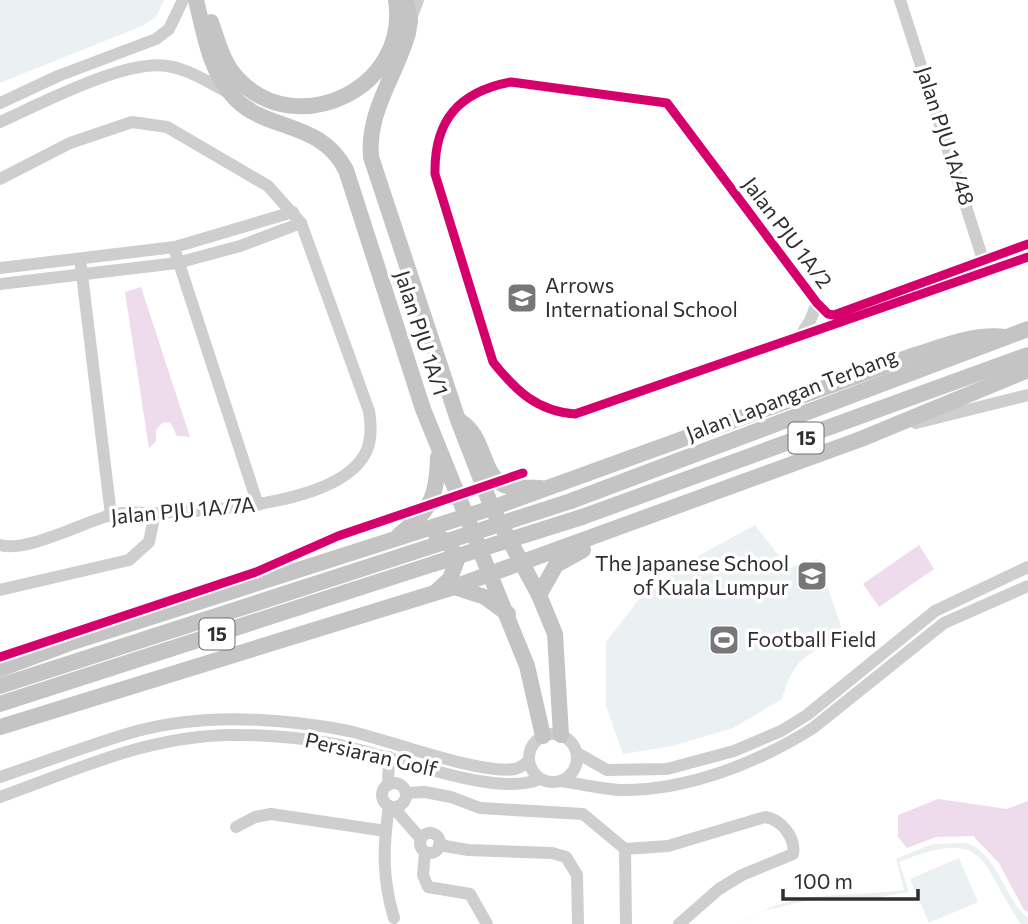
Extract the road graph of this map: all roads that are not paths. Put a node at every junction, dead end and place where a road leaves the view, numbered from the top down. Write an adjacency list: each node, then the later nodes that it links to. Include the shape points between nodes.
1 (183, 0): 10 (street, via 169,29 156,39)
2 (196, 0): 9 (main road, Jalan PJU 1A/1, via 209,53)
3 (204, 0): 4 (main road, via 221,52 238,79 270,101 299,106 341,98 377,75 395,41)
4 (396, 0)
5 (407, 0): 8 (main road, Jalan PJU 1A/1)
6 (418, 0): 8 (street)
7 (900, 0): 20 (street, Jalan PJU 1A/48)
8 (410, 21): 31 (main road, Jalan PJU 1A/1, via 398,64 375,114 371,157)
9 (231, 95): 11 (street, via 182,69 151,65 121,72); 33 (main road, Jalan PJU 1A/1, via 252,111 309,132 340,159)
10 (0, 103)
11 (0, 122)
12 (0, 179): 13 (street, Jalan PJU 1A/7A, via 101,131 150,122 167,127 268,186)
13 (293, 212): 14 (street, Jalan PJU 1A/7A); 16 (street)
14 (301, 223): 19 (street); 36 (street, Jalan PJU 1A/7A, via 372,430 368,449 340,479)
15 (1028, 244): 20 (street, Jalan PJU 1A/2)
16 (175, 247): 18 (street); 19 (street)
17 (1028, 257): 20 (street, Jalan PJU 1A/2)
18 (80, 259): 21 (street); 22 (street)
19 (177, 263): 22 (street); 36 (street)
20 (985, 266): 24 (street, Jalan PJU 1A/2, via 841,314 828,314); 26 (street, Jalan PJU 1A/2)
21 (0, 268)
22 (82, 274): 23 (street); 39 (street)
23 (0, 284)
24 (817, 303): 26 (street); 26 (street, Jalan PJU 1A/2, via 667,103 511,82 487,87 467,99 442,126 434,149 435,174 493,362 513,387 537,405 554,413 575,414)
25 (1028, 329): 27 (main road, Jalan Lapangan Terbang / 15)
26 (800, 337)
27 (1005, 338): 34 (main road, via 987,335 912,356); 55 (main road, Jalan Lapangan Terbang / 15, bridge, via 571,501)
28 (1028, 355): 56 (main road, Jalan Lapangan Terbang / 15, bridge, via 582,517)
29 (1028, 370): 32 (main road)
30 (1028, 395): 32 (street)
31 (458, 420): 34 (main road, via 474,430 499,482); 37 (main road, Jalan PJU 1A/1)
32 (860, 439): 35 (main road)
33 (438, 447): 40 (main road, Jalan PJU 1A/1); 42 (main road, via 438,490 425,512)
34 (550, 488): 37 (main road); 44 (main road, via 531,507 527,524 544,544)
35 (706, 495): 44 (main road); 52 (main road, via 666,519 566,557 556,565)
36 (258, 505): 38 (street, Jalan PJU 1A/7A)
37 (492, 508): 40 (main road); 45 (main road, Jalan PJU 1A/1)
38 (155, 513): 39 (street, Jalan PJU 1A/7A); 50 (street, via 149,542 129,560)
39 (111, 515): 43 (street, Jalan PJU 1A/7A, via 57,535 12,547)
40 (465, 517): 41 (main road); 47 (main road, Jalan PJU 1A/1)
41 (413, 534): 42 (main road); 51 (main road, via 440,536 454,552 457,568)
42 (392, 541): 54 (main road)
43 (0, 545)
44 (563, 547): 45 (main road)
45 (522, 562): 47 (main road); 52 (main road, Jalan PJU 1A/1)
46 (1028, 567): 62 (street, via 935,611 807,715 734,751 667,769 607,770)
47 (491, 573): 49 (main road); 53 (main road, Jalan PJU 1A/1)
48 (1028, 586): 67 (street, via 944,623 813,728 738,766 671,785 632,789)
49 (454, 587): 51 (main road); 53 (main road, via 485,597)
50 (0, 590)
51 (435, 593): 58 (main road)
52 (539, 595): 60 (main road, Jalan PJU 1A/1, via 555,634)
53 (510, 616): 61 (main road, Jalan PJU 1A/1, via 539,706)
54 (0, 669)
55 (0, 686)
56 (0, 704)
57 (237, 720): 59 (street); 64 (street, Persiaran Golf, via 312,724 489,768 514,769); 65 (street, Persiaran Golf, via 138,731)
58 (0, 727)
59 (242, 735): 63 (street, Persiaran Golf, via 335,744); 69 (street, Persiaran Golf, via 209,734 129,750)
60 (561, 735): 61 (street); 62 (street)
61 (543, 736): 64 (street, via 532,746)
62 (577, 753): 67 (street, via 572,773)
63 (393, 758): 66 (street, Persiaran Golf, via 493,784 523,785); 68 (street)
64 (529, 761): 66 (street)
65 (0, 777)
66 (540, 779): 67 (street)
67 (561, 781)
68 (392, 784): 70 (street); 70 (street, via 383,798)
69 (0, 797)
70 (398, 803): 72 (street); 73 (street); 74 (street, via 425,792 480,808 583,814)
71 (236, 827): 72 (street, via 271,814)
72 (386, 831): 75 (street, via 384,874)
73 (424, 842): 76 (street, via 423,876 428,887 470,894); 77 (street, via 433,852 439,845 566,857 576,875)
74 (625, 849): 78 (street); 79 (street, via 668,846 765,817 787,833 793,854 719,889)
75 (394, 918)
76 (487, 924)
77 (578, 924)
78 (626, 924)
79 (680, 924)

